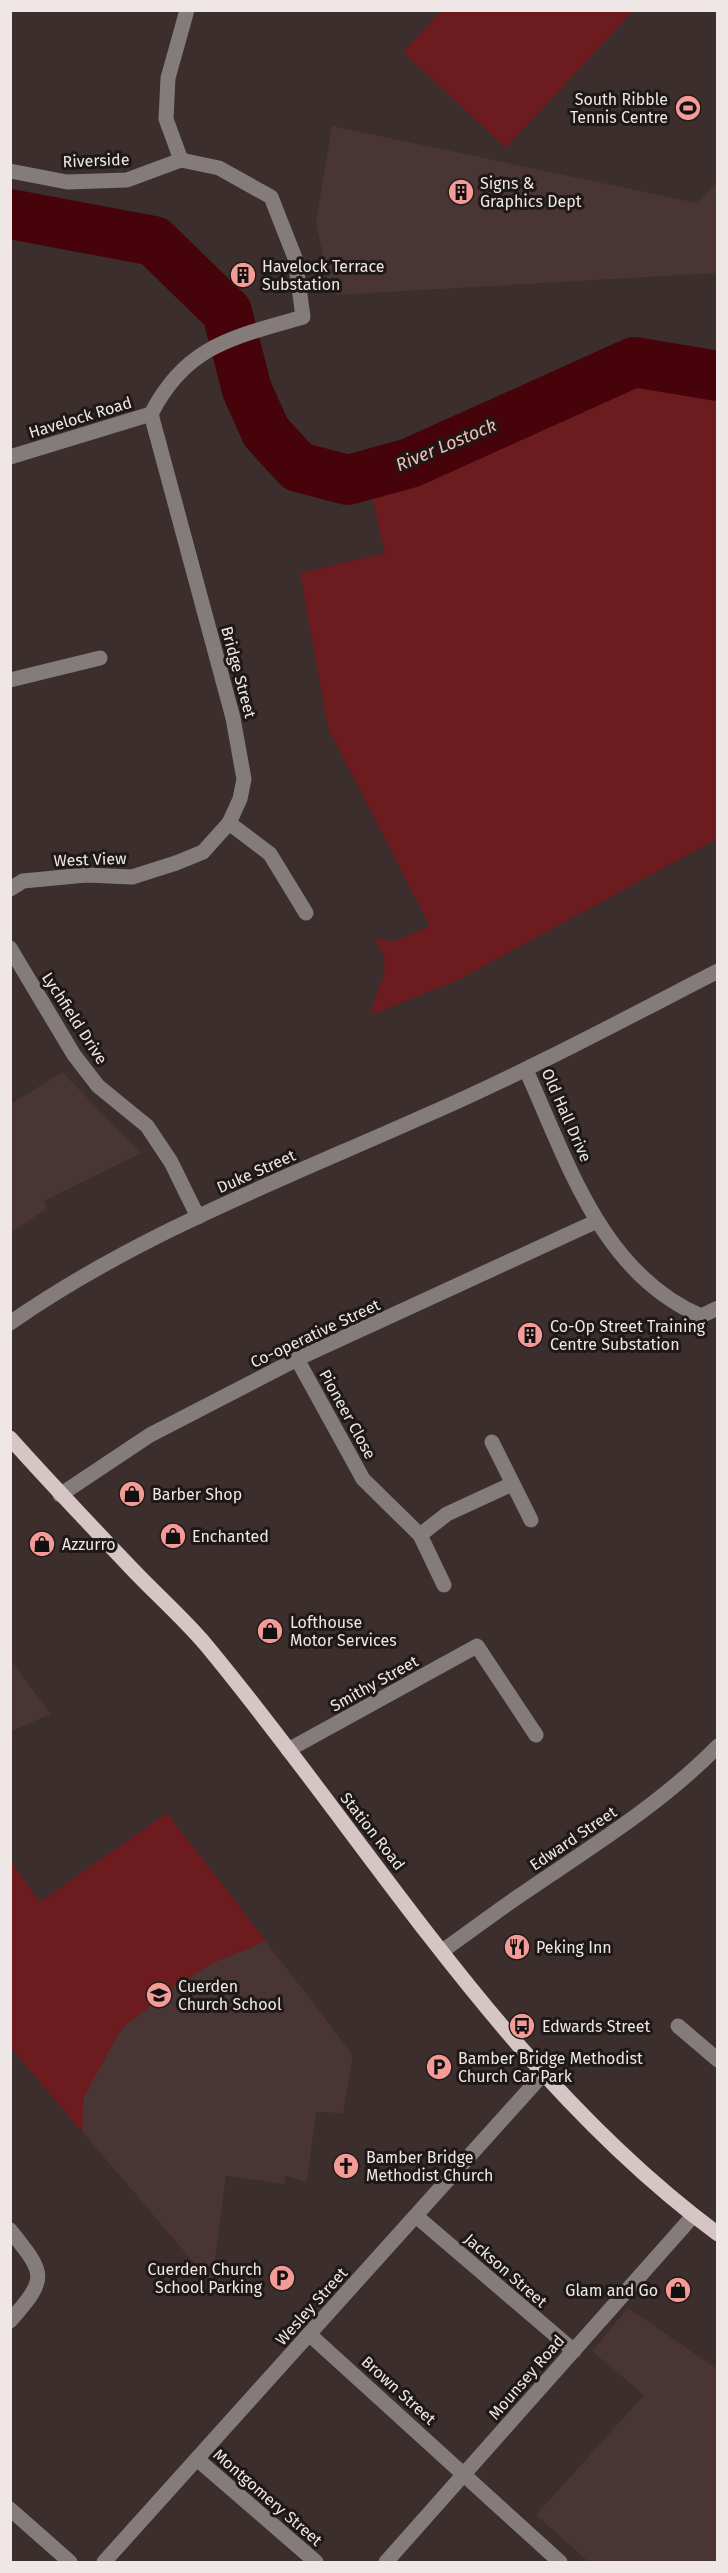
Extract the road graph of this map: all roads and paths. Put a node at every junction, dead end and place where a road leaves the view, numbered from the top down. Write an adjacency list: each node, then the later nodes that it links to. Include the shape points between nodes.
1 (187, 10): 2 (street, via 168,78 166,119)
2 (181, 160): 3 (street, Riverside, via 127,180 67,182); 4 (street, Havelock Road, via 219,168 271,197 295,258 303,317 245,333 203,351 164,389)
3 (10, 171)
4 (151, 414): 5 (street, Havelock Road); 8 (street, Bridge Street, via 233,718 244,779)
5 (10, 457)
6 (100, 658): 7 (street)
7 (10, 680)
8 (229, 823): 9 (street, West View, via 203,852 132,877 75,876 23,881); 10 (street, via 270,854)
9 (10, 889)
10 (306, 913)
11 (10, 948): 14 (street, Lychfield Drive, via 74,1055 98,1086 147,1126 171,1162)
12 (717, 971): 13 (street, Old Hall Drive)
13 (526, 1070): 14 (street, Duke Street); 15 (street, Old Hall Drive)
14 (198, 1217): 17 (street, Duke Street, via 95,1268)
15 (595, 1222): 16 (street, Old Hall Drive, via 644,1281 674,1304 701,1316); 18 (street, Co-operative Street)
16 (717, 1308)
17 (10, 1323)
18 (297, 1359): 22 (street, Co-operative Street, via 150,1434); 24 (street, Pioneer Close, via 363,1479)
19 (10, 1438): 22 (main road, Station Road)
20 (492, 1442): 21 (street)
21 (512, 1484): 23 (street); 24 (street, via 447,1514)
22 (60, 1495): 28 (main road, Station Road, via 204,1643)
23 (531, 1520)
24 (420, 1535): 25 (street, Pioneer Close)
25 (444, 1585)
26 (536, 1735): 28 (street, Smithy Street, via 477,1647)
27 (717, 1746): 29 (street, Edward Street, via 692,1772 619,1830)
28 (288, 1750): 29 (main road, Station Road)
29 (442, 1951): 32 (main road, Station Road)
30 (678, 2026): 31 (street)
31 (717, 2060)
32 (544, 2073): 33 (street, Wesley Street); 34 (main road, Station Road, via 617,2148)
33 (416, 2216): 38 (street, Wesley Street); 39 (street, Jackson Street)
34 (693, 2216): 36 (main road, Station Road); 39 (street, Mounsey Road)
35 (10, 2230): 37 (street, via 39,2267 38,2284)
36 (716, 2231)
37 (10, 2321)
38 (309, 2334): 40 (street, Wesley Street); 41 (street, Brown Street)
39 (573, 2351): 41 (street, Mounsey Road)
40 (197, 2459): 44 (street, Wesley Street); 45 (street, Montgomery Street)
41 (465, 2474): 46 (street, Mounsey Road); 47 (street, Brown Street)
42 (10, 2509): 43 (street)
43 (70, 2562)
44 (104, 2562)
45 (316, 2562)
46 (386, 2562)
47 (560, 2562)

